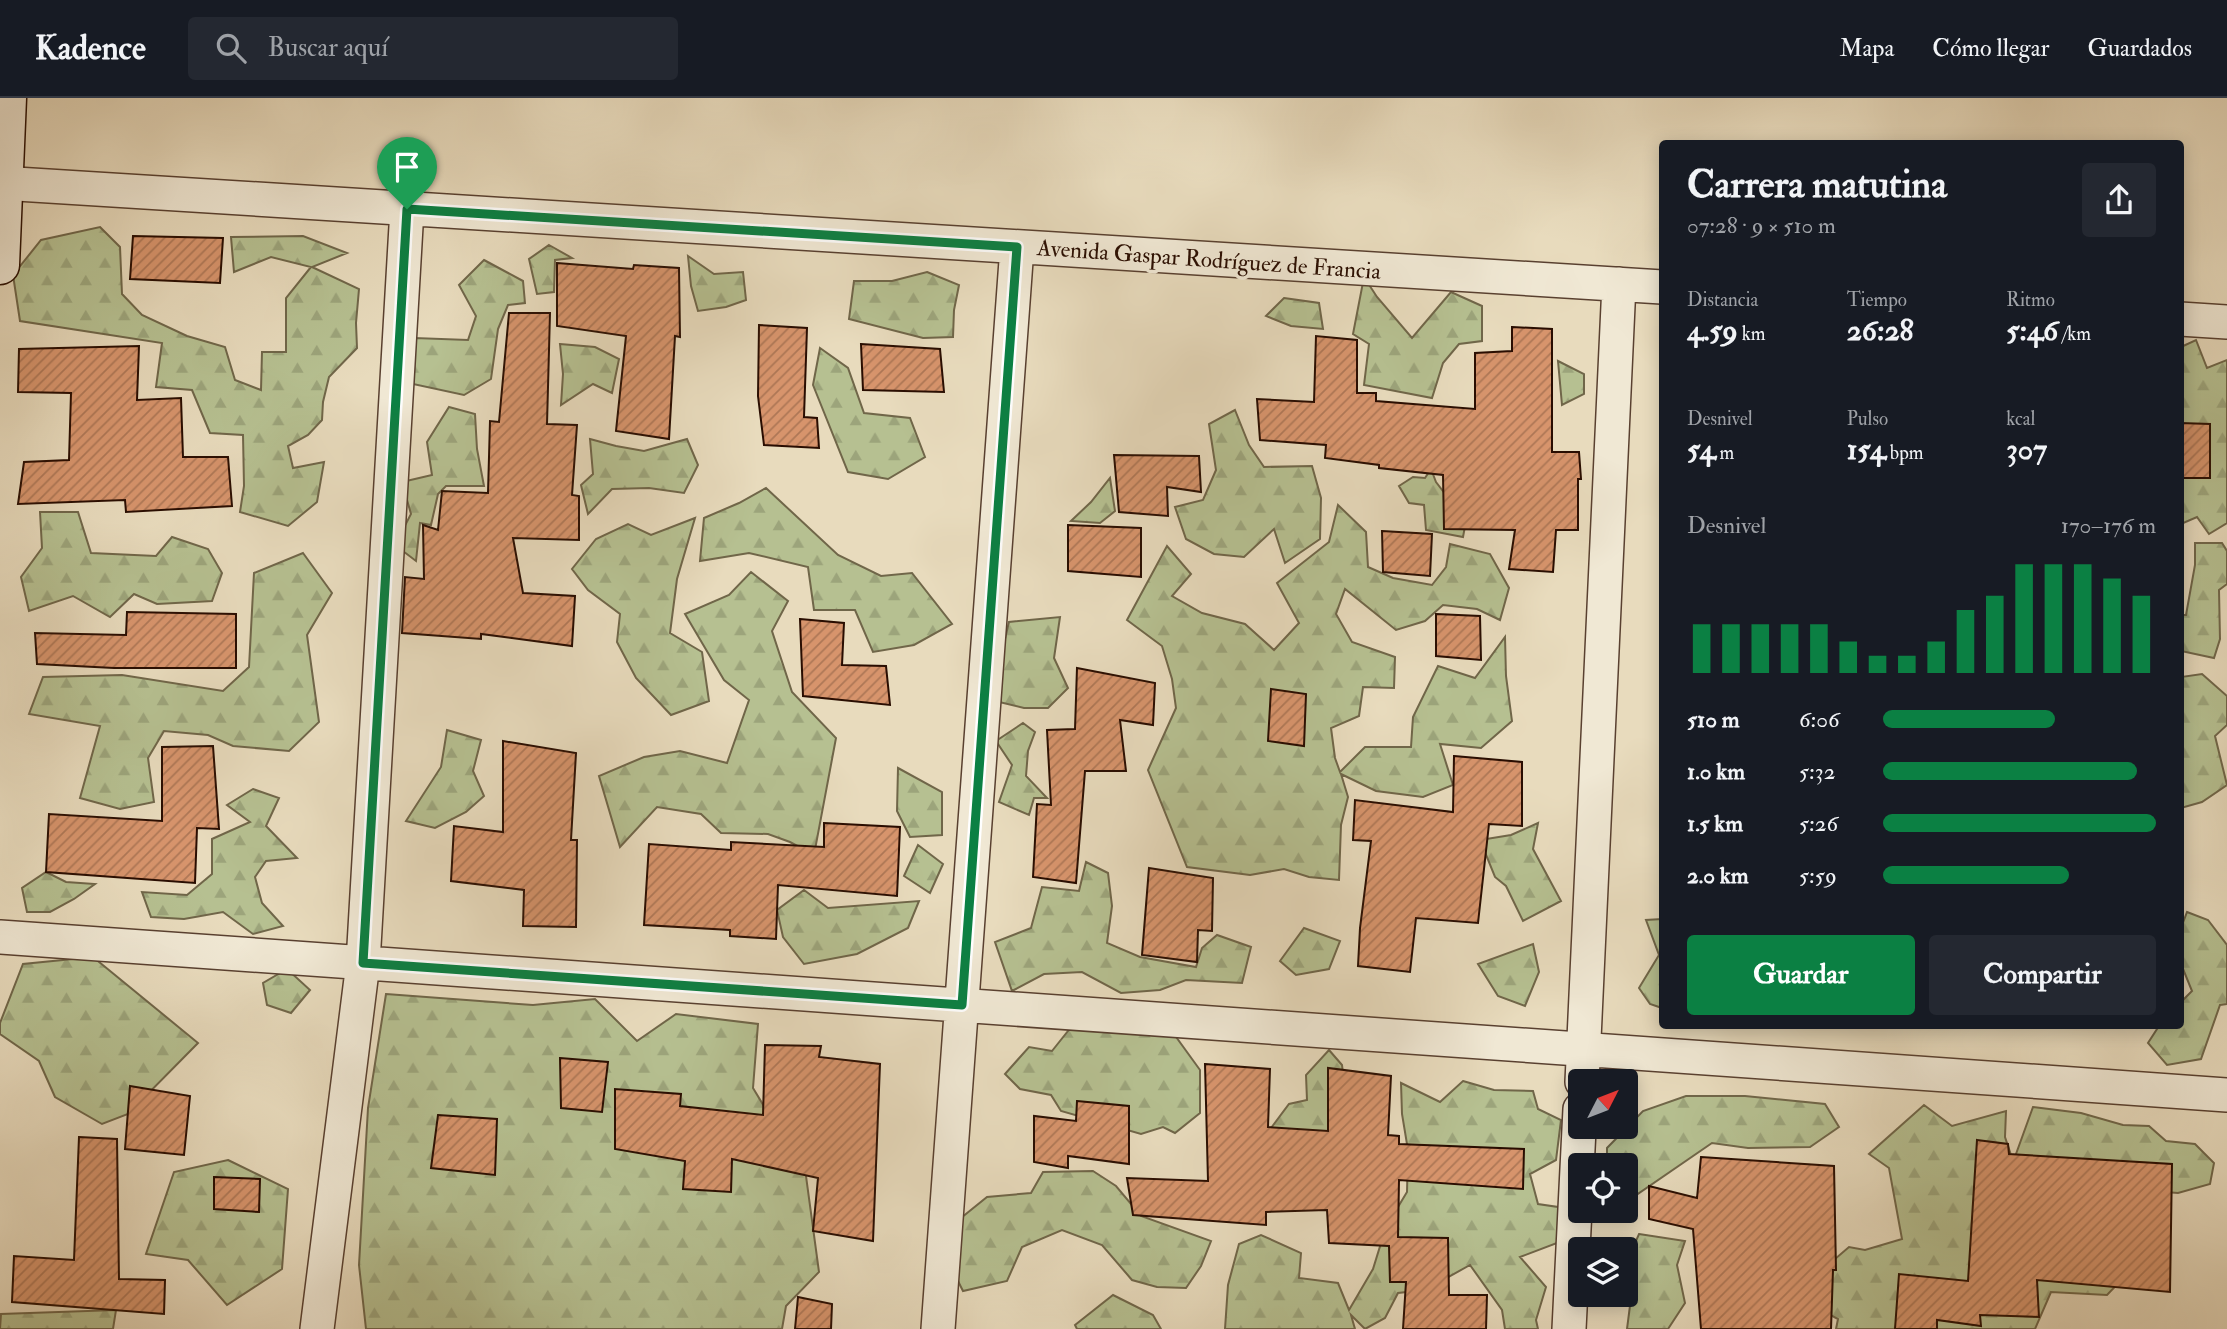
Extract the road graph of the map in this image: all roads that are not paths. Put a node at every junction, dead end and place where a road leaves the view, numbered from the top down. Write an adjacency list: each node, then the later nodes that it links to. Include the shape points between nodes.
1 (7, 98): 2 (street)
2 (2, 183): 3 (street, Avenida Gaspar Rodríguez de Francia); 5 (street)
3 (407, 209): 4 (street, Avenida Gaspar Rodríguez de Francia); 11 (street)
4 (1017, 247): 6 (street, Avenida Gaspar Rodríguez de Francia); 12 (street)
5 (0, 265)
6 (1619, 284): 7 (street, Avenida Gaspar Rodríguez de Francia); 13 (street)
7 (1659, 287)
8 (2184, 319): 9 (street)
9 (2227, 322)
10 (0, 937): 11 (street)
11 (363, 963): 12 (street); 16 (street)
12 (962, 1005): 13 (street); 17 (street)
13 (1582, 1065): 14 (street)
14 (2227, 1095)
15 (1578, 1139): 18 (street)
16 (317, 1329)
17 (938, 1329)
18 (1569, 1329)

